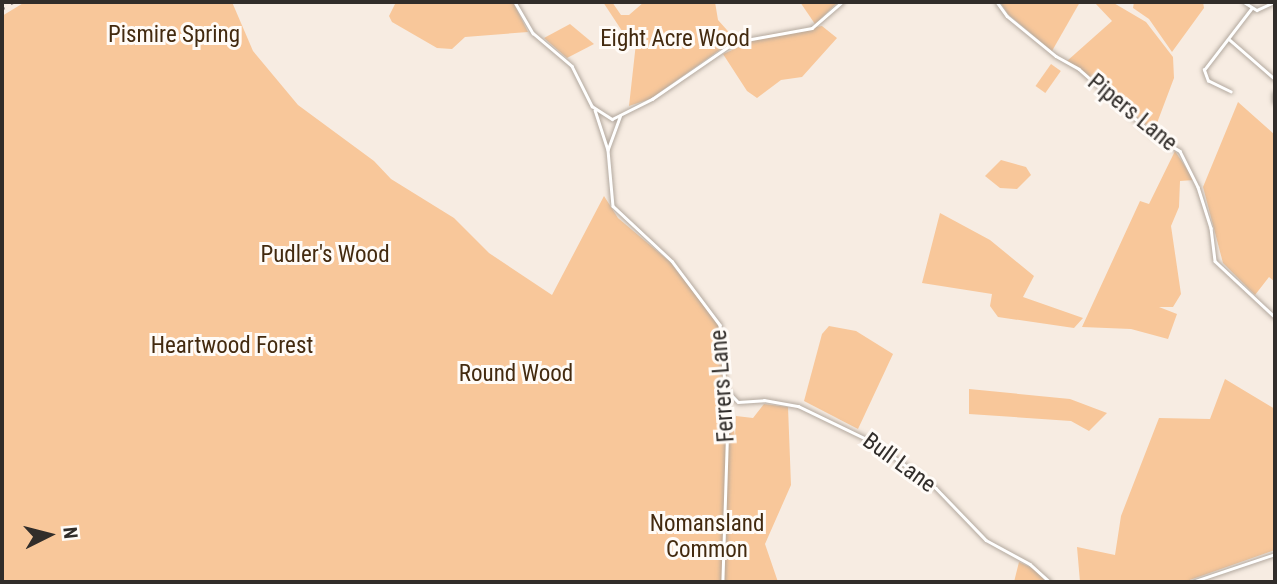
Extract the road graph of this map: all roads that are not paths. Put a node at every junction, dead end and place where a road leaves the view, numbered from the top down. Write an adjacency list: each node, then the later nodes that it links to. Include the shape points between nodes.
1 (515, 2): 12 (street, Ferrers Lane, via 533,33 572,66)
2 (842, 2): 13 (street, via 812,28 735,42)
3 (997, 2): 15 (street, Pipers Lane, via 1056,57 1079,69 1154,135 1180,151 1191,167 1212,228 1215,261)
4 (1244, 2): 6 (street)
5 (1274, 2): 6 (street)
6 (1251, 9): 7 (street)
7 (1230, 39): 8 (street); 9 (street, via 1204,74)
8 (1275, 79)
9 (1231, 92)
10 (1275, 93): 11 (street)
11 (1275, 102)
12 (595, 110): 13 (street, via 609,118); 14 (street, Ferrers Lane)
13 (620, 116): 14 (street, Ferrers Lane)
14 (608, 150): 16 (street, Ferrers Lane, via 607,187 613,206 672,261 717,316)
15 (1275, 317)
16 (726, 390): 18 (street, Ferrers Lane); 19 (street, Bull Lane, via 738,402 764,400 798,406 875,443 936,488 986,540 1040,571)
17 (1275, 554): 20 (street)
18 (723, 582)
19 (1050, 582)
20 (1192, 582)

